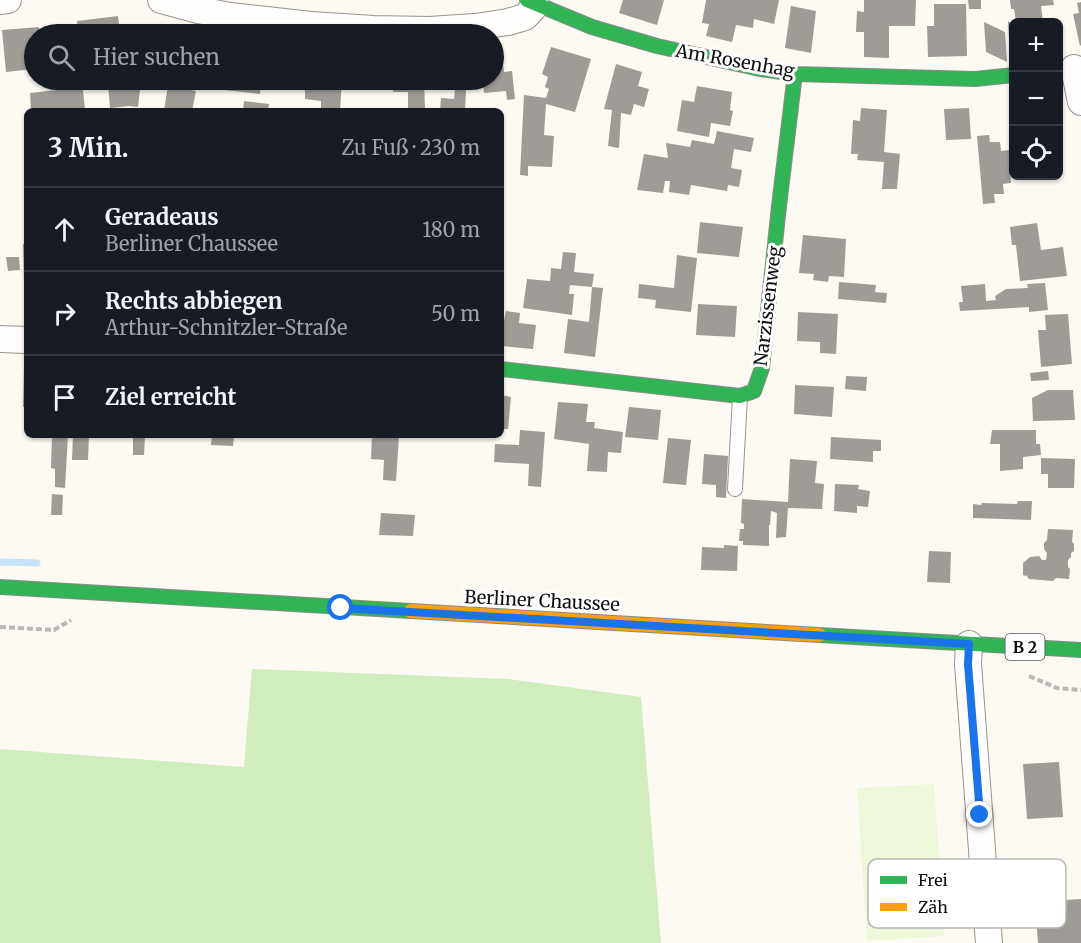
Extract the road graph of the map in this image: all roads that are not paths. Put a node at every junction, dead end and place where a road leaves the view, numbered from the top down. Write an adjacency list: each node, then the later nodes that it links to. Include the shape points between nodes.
1 (8, 0): 3 (street)
2 (160, 0): 5 (street, Am Rosenhag, via 230,16)
3 (0, 1)
4 (532, 2): 6 (street, Am Rosenhag, via 525,17); 8 (main road, Am Rosenhag, via 592,27 657,46)
5 (302, 24)
6 (495, 24)
7 (1071, 68): 10 (street)
8 (795, 74): 9 (main road, Am Rosenhag, via 975,79); 14 (main road, Narzissenweg, via 762,368 754,391)
9 (1009, 76)
10 (1081, 102)
11 (0, 339): 12 (street)
12 (24, 340)
13 (504, 369): 14 (main road)
14 (740, 396): 15 (lane)
15 (735, 489)
16 (0, 587): 17 (main road, Berliner Chaussee / B 2)
17 (969, 644): 18 (main road, Berliner Chaussee / B 2); 19 (street)
18 (1081, 650)
19 (982, 859)
20 (987, 928): 21 (street)
21 (988, 943)

